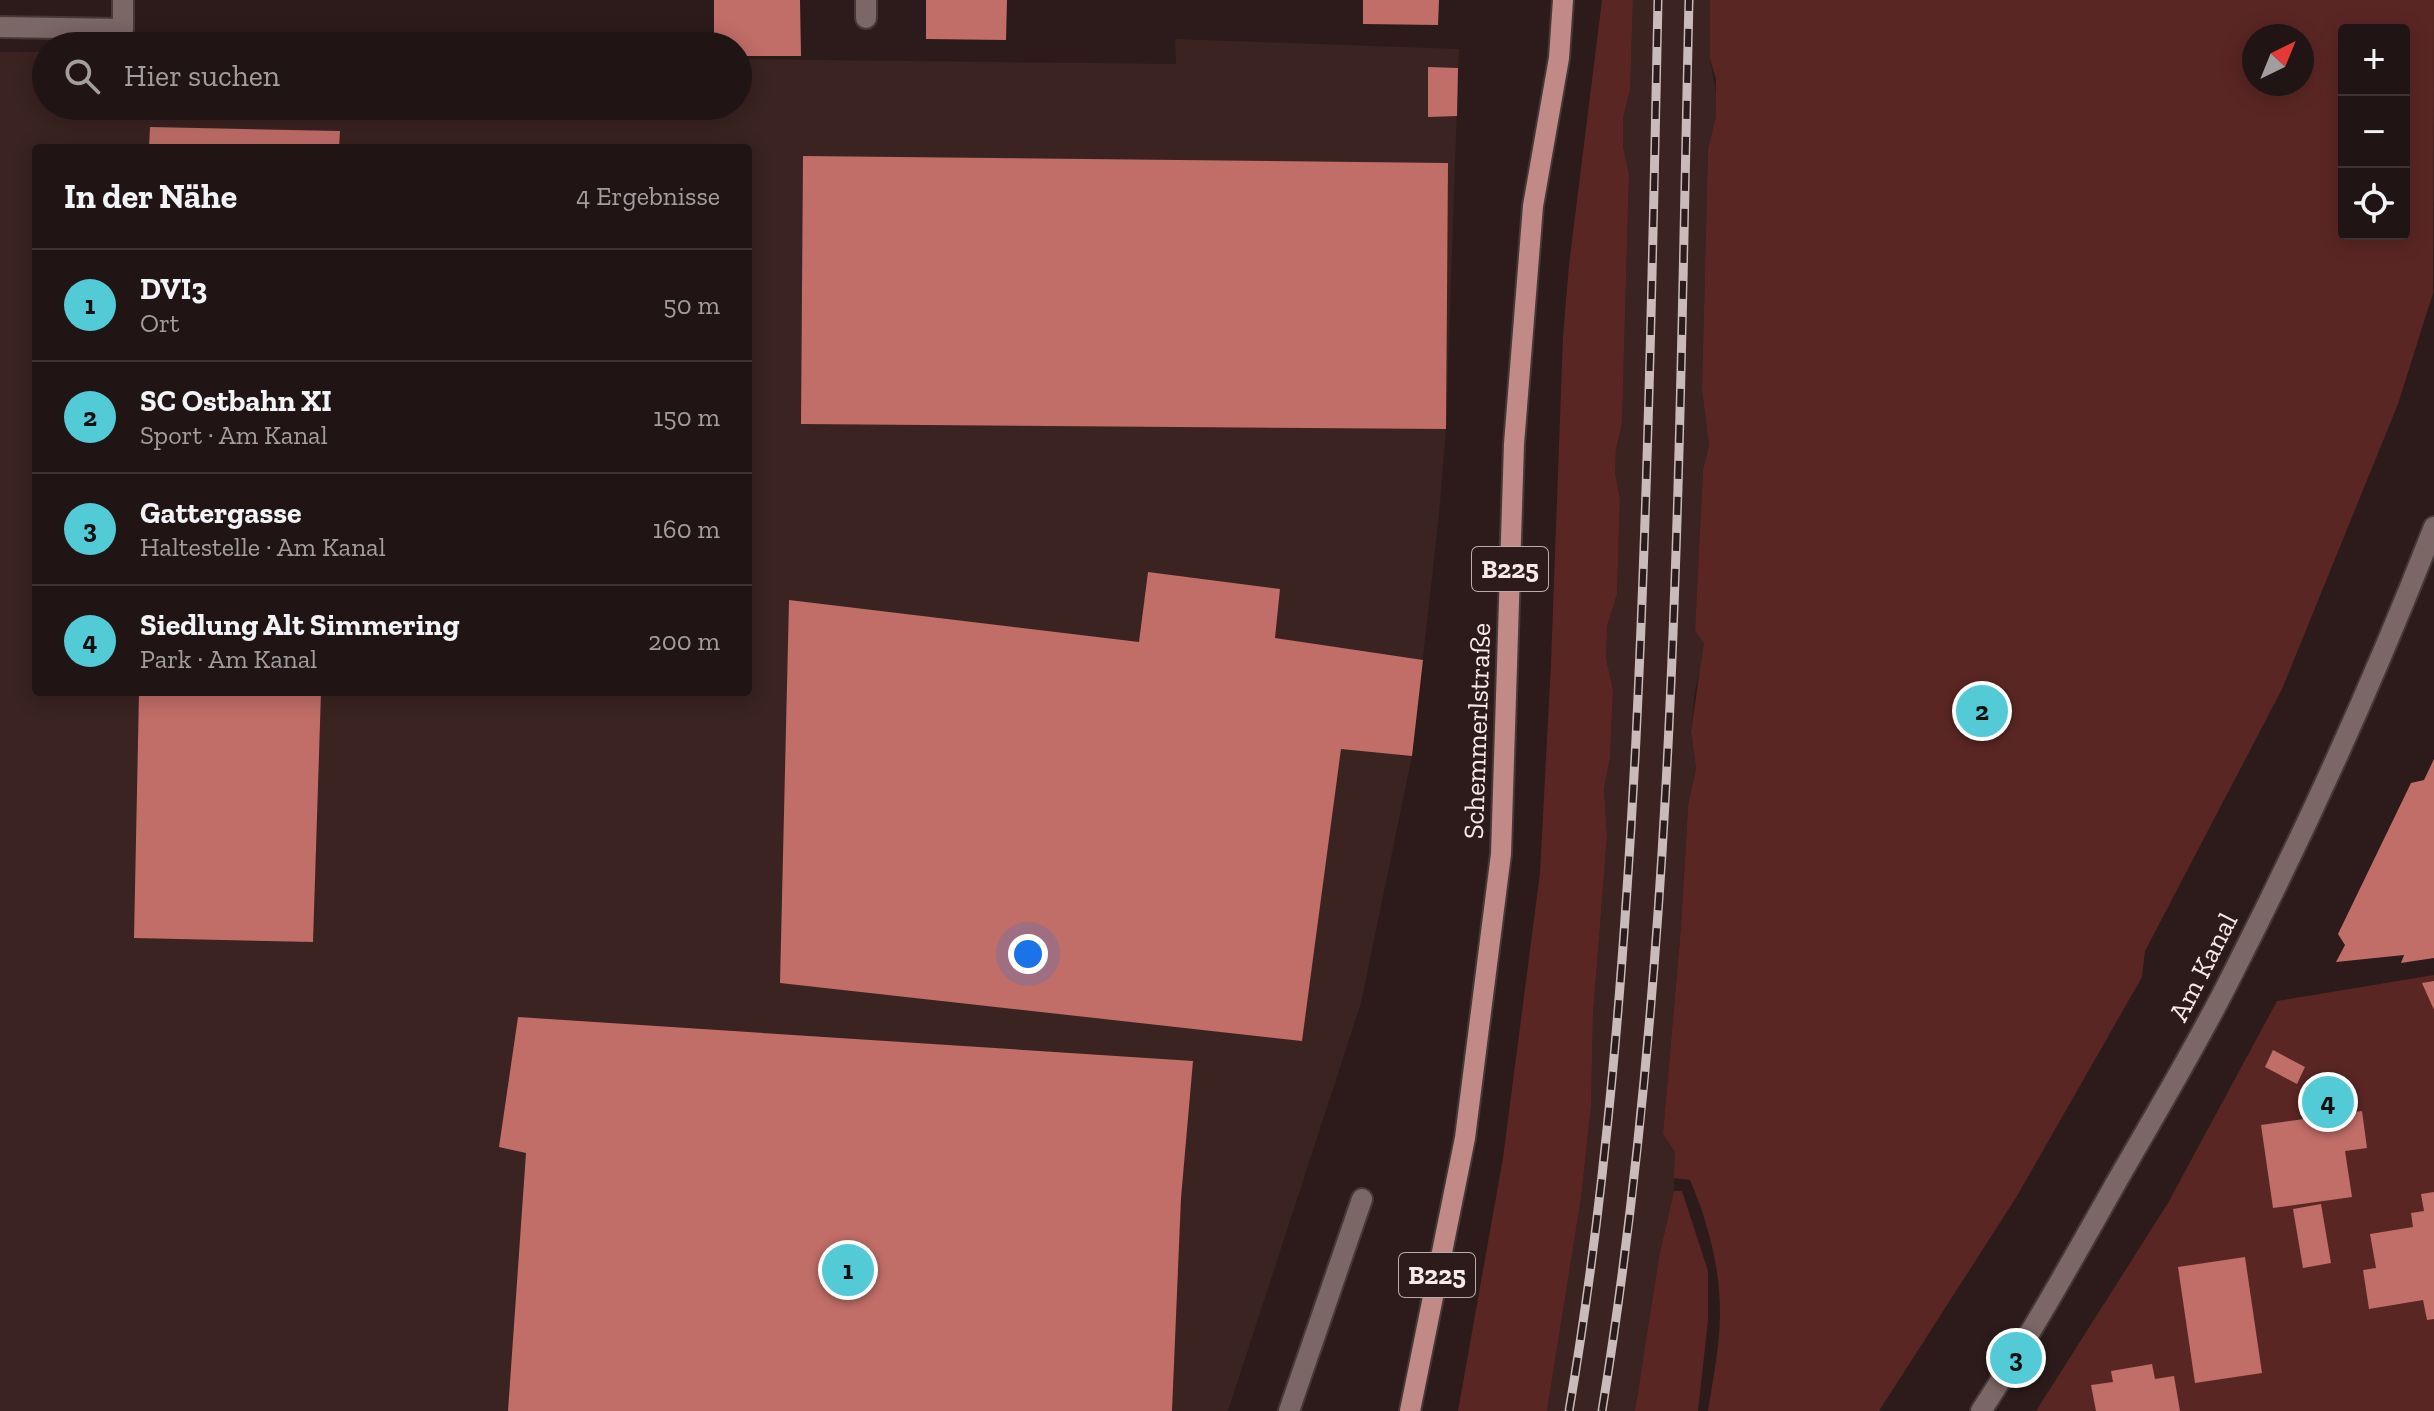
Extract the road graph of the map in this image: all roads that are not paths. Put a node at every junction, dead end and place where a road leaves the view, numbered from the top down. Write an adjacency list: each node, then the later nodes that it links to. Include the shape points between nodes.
1 (123, 0): 3 (street, via 123,29)
2 (1563, 0): 7 (main road, Schemmerlstraße / B225, via 1559,58 1533,206 1514,444 1501,854 1465,1138)
3 (0, 27)
4 (2434, 527): 8 (street, Am Kanal, via 2383,651 2233,974 2074,1261)
5 (1362, 1199): 6 (street)
6 (1289, 1411)
7 (1410, 1411)
8 (1981, 1411)

